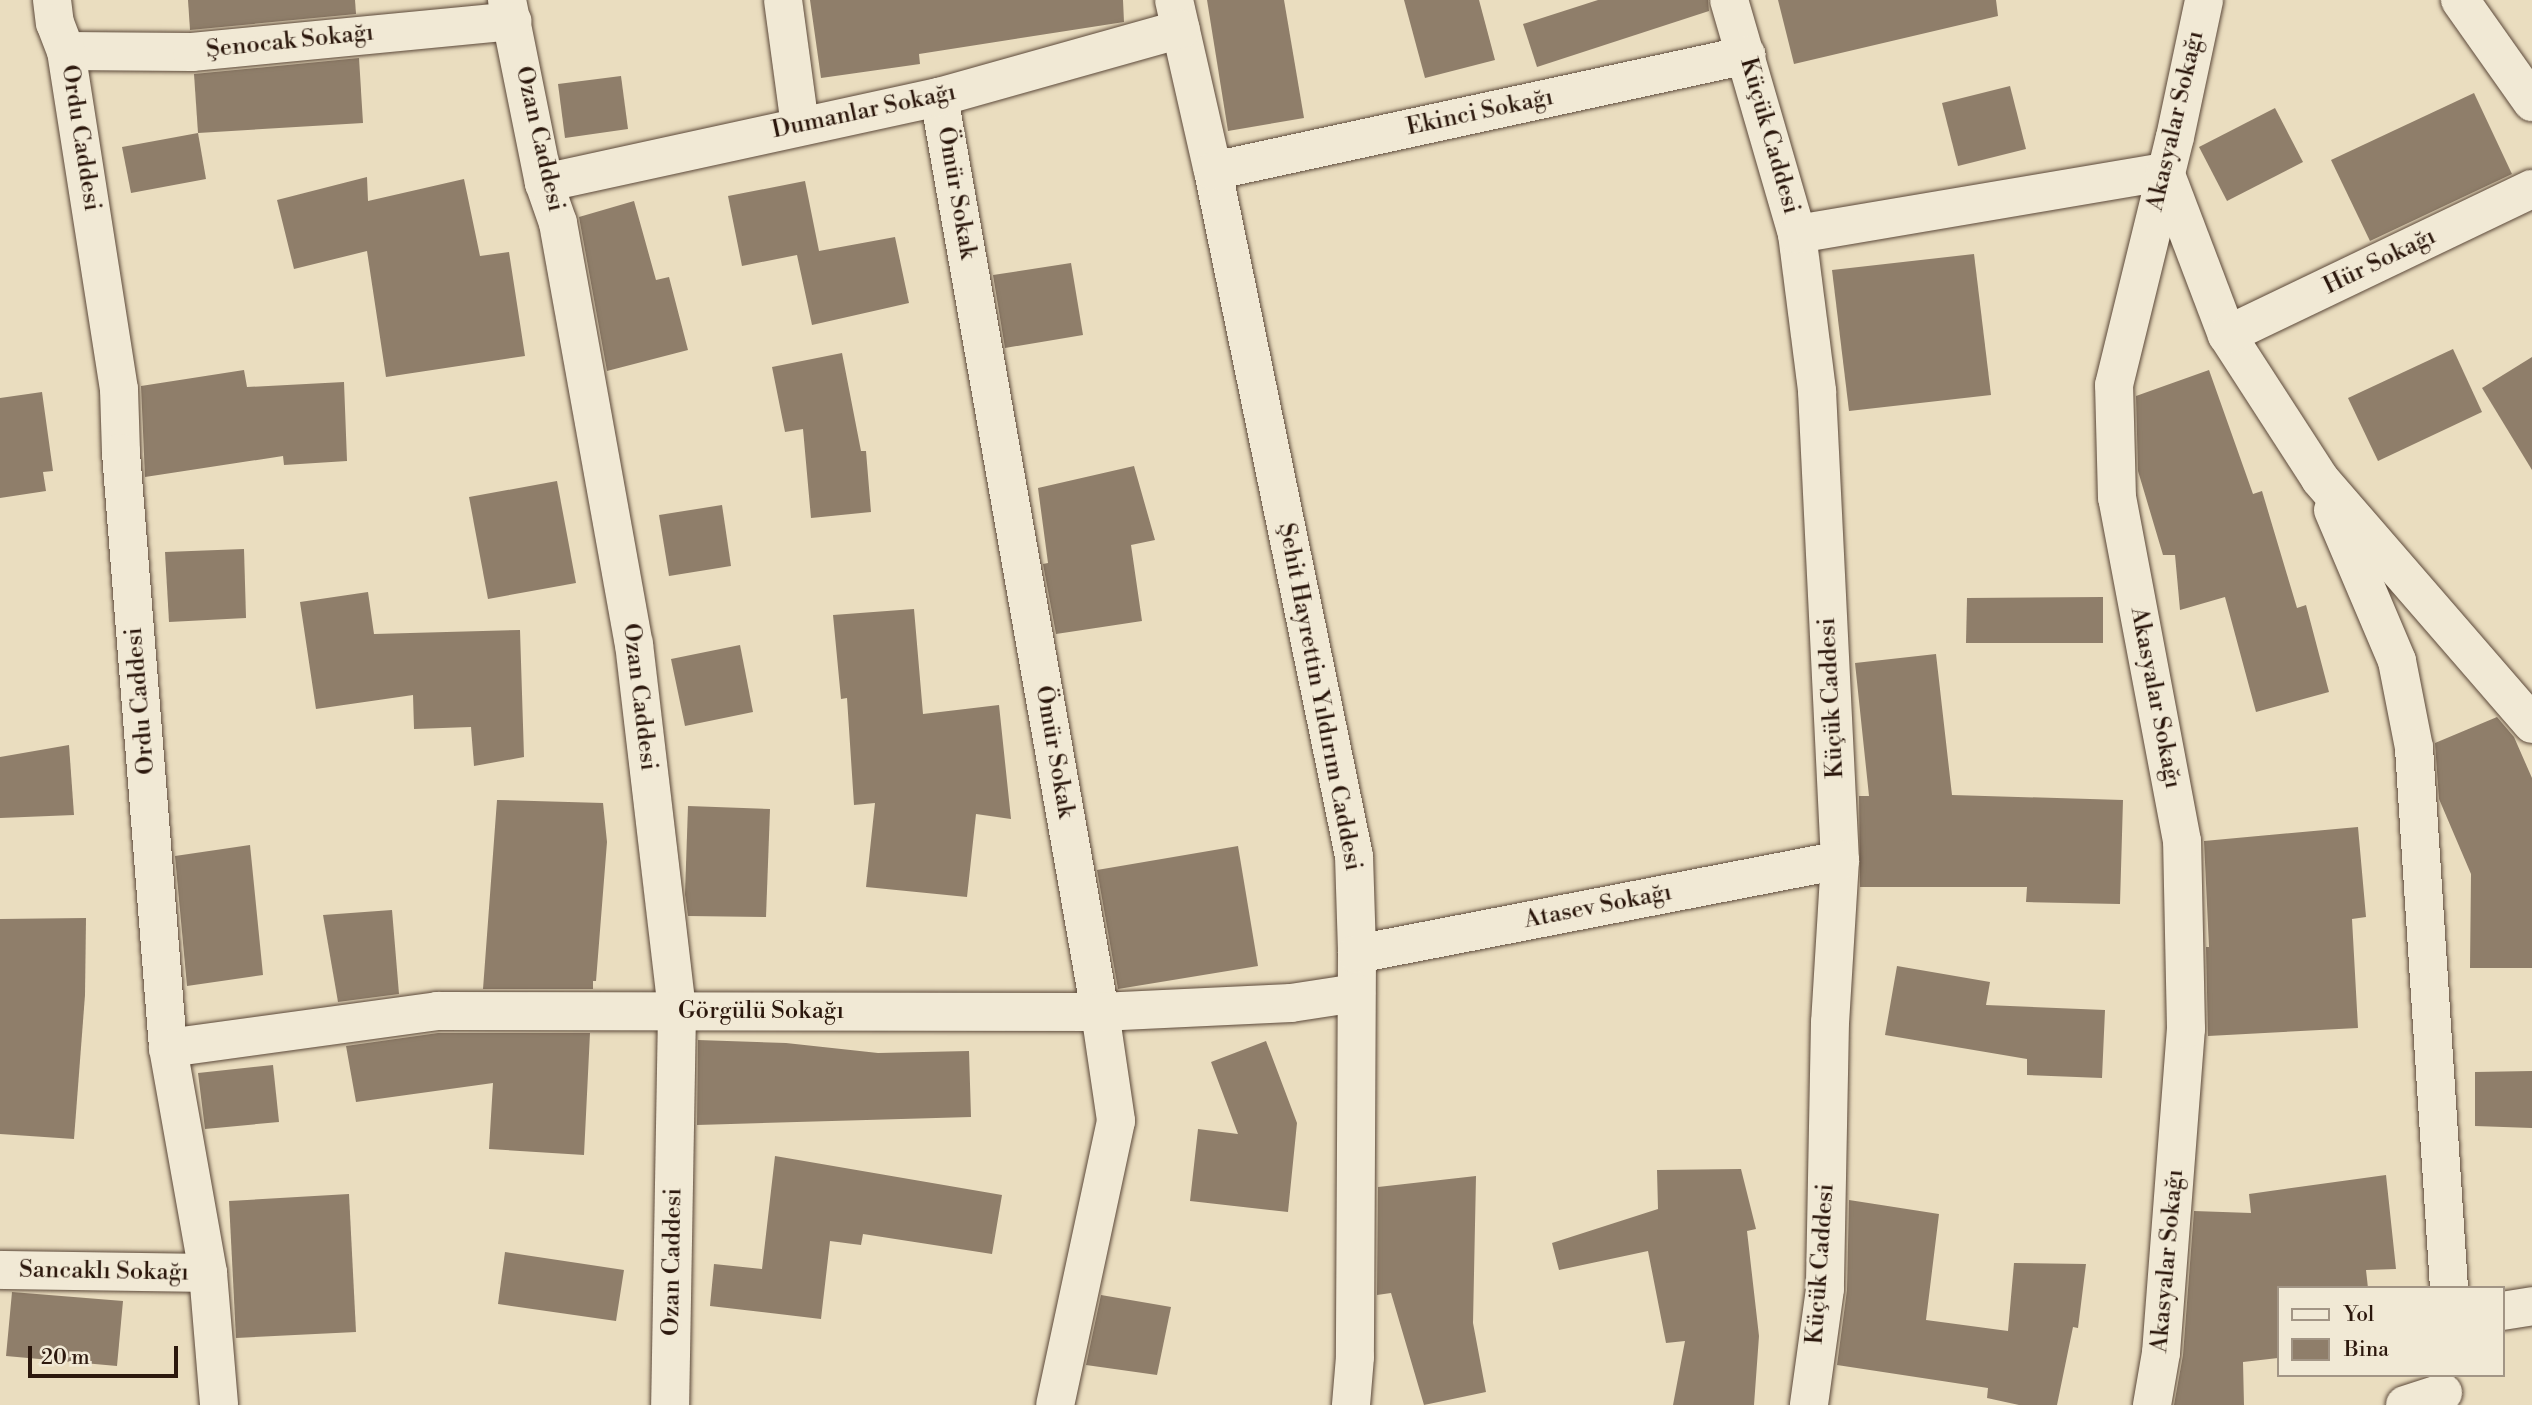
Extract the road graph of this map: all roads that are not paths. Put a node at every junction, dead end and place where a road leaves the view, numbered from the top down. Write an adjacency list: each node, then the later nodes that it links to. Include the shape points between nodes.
1 (52, 0): 8 (street, Ordu Caddesi)
2 (783, 0): 12 (street)
3 (1729, 0): 9 (street, Küçük Caddesi)
4 (2204, 0): 14 (street, Akasyalar Sokağı)
5 (2460, 0): 11 (street)
6 (510, 10): 8 (street, Şenocak Sokağı, via 192,52); 15 (street, Ozan Caddesi)
7 (1178, 15): 10 (street, Dumanlar Sokağı); 13 (street, Şehit Hayrettin Yıldırım Caddesi)
8 (66, 51): 26 (street, Ordu Caddesi, via 120,389 121,453)
9 (1747, 55): 13 (street, Ekinci Sokağı); 17 (street, Küçük Caddesi)
10 (939, 97): 12 (street, Dumanlar Sokağı); 25 (street, Ömür Sokak)
11 (2532, 103)
12 (800, 125): 15 (street, Dumanlar Sokağı)
13 (1213, 171): 22 (street, Şehit Hayrettin Yıldırım Caddesi, via 1354,856)
14 (2165, 172): 17 (street); 18 (street); 38 (street, Akasyalar Sokağı, via 2114,385 2117,498 2182,841 2186,1029 2161,1353)
15 (544, 183): 24 (street, Ozan Caddesi, via 558,223 634,644)
16 (2532, 189): 18 (street, Hür Sokağı)
17 (1797, 234): 21 (street, Küçük Caddesi, via 1817,391)
18 (2227, 335): 19 (street)
19 (2320, 479): 20 (street); 29 (street, via 2397,662 2414,748)
20 (2532, 724)
21 (1840, 860): 22 (street, Atasev Sokağı); 37 (street, Küçük Caddesi, via 1829,1022 1825,1289)
22 (1357, 954): 23 (street, Şehit Hayrettin Yıldırım Caddesi)
23 (1356, 993): 25 (street, Görgülü Sokağı, via 1291,1003); 36 (street, Şehit Hayrettin Yıldırım Caddesi)
24 (677, 1012): 25 (street, Görgülü Sokağı); 26 (street, Görgülü Sokağı, via 437,1011); 34 (street, Ozan Caddesi)
25 (1100, 1012): 35 (street, Ömür Sokak, via 1116,1121)
26 (168, 1048): 28 (street, Ordu Caddesi)
27 (0, 1270): 28 (street, Sancaklı Sokağı)
28 (208, 1273): 33 (street, Ordu Caddesi)
29 (2449, 1286)
30 (2532, 1306): 31 (street)
31 (2504, 1311)
32 (2443, 1391): 39 (street)
33 (219, 1405)
34 (670, 1405)
35 (1055, 1405)
36 (1351, 1405)
37 (1809, 1405)
38 (2152, 1405)
39 (2405, 1405)

